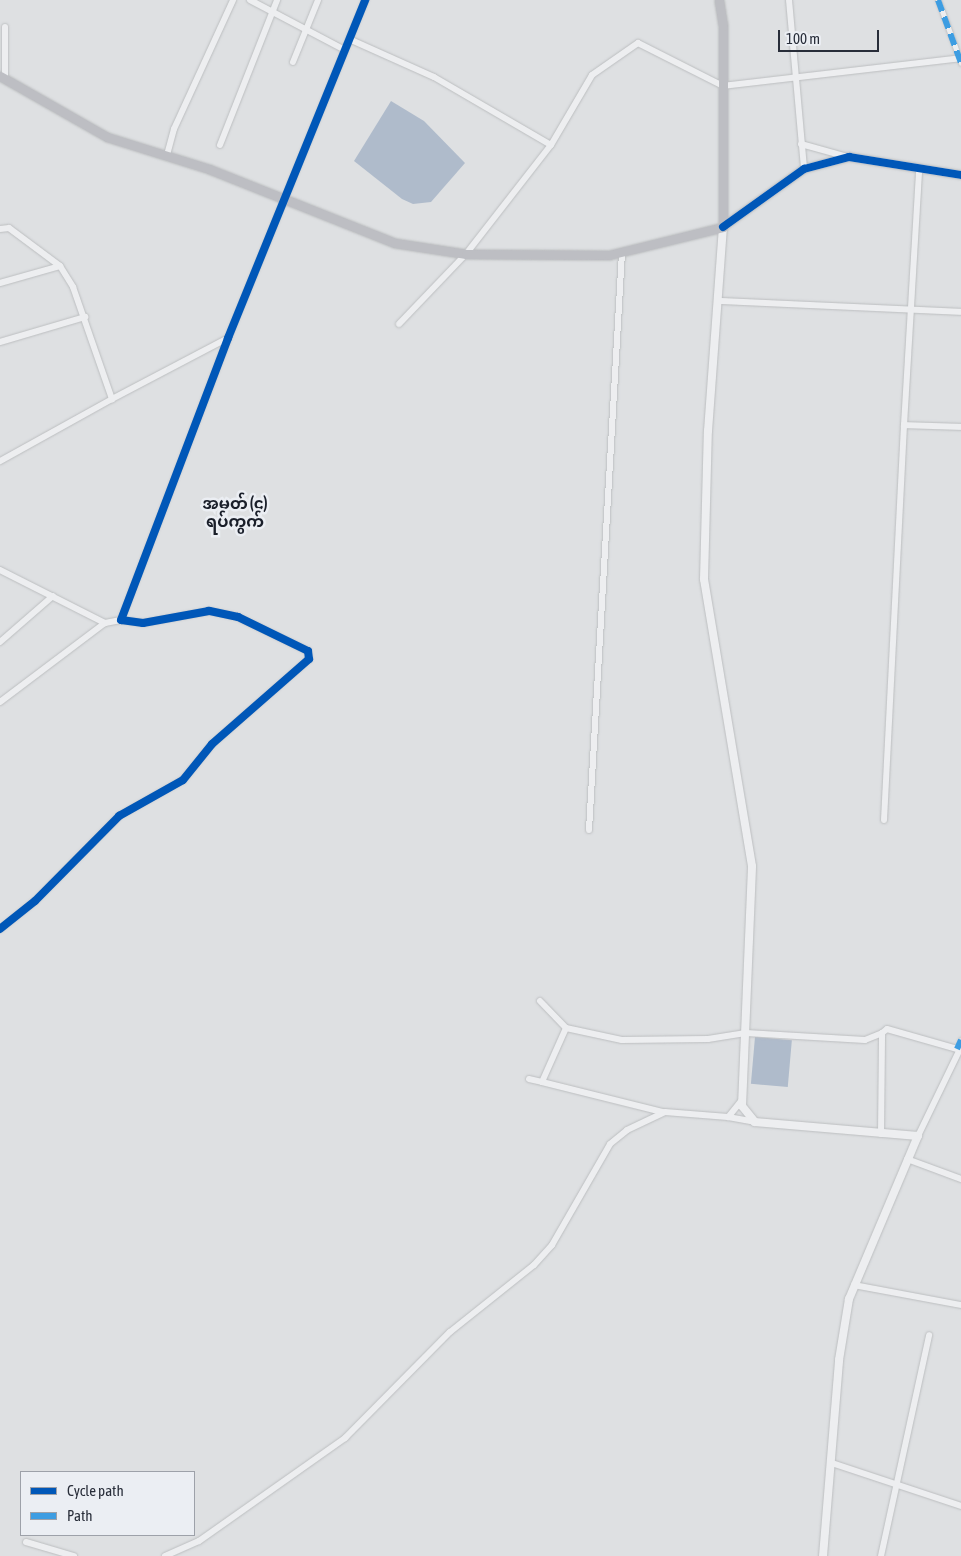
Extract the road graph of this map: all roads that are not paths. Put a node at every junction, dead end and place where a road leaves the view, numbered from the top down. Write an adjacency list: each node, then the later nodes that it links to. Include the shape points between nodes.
1 (233, 0): 22 (street, via 174,129)
2 (250, 0): 9 (street)
3 (277, 0): 9 (street)
4 (318, 0): 11 (street)
5 (366, 0): 12 (street)
6 (719, 0): 18 (main road)
7 (789, 0): 17 (street)
8 (938, 0): 14 (street)
9 (272, 13): 11 (street); 20 (street)
10 (5, 27): 16 (street)
11 (306, 32): 13 (street); 15 (street)
12 (349, 39): 13 (street); 21 (street, via 434,77)
13 (345, 50): 27 (street)
14 (960, 60): 17 (street)
15 (293, 62)
16 (3, 77): 22 (main road, via 107,137)
17 (796, 77): 18 (street); 19 (street)
18 (723, 86): 21 (street, via 638,42 592,75); 28 (main road)
19 (801, 144): 23 (street); 24 (street)
20 (220, 145)
21 (551, 145): 31 (street)
22 (167, 155): 27 (main road)
23 (848, 158): 24 (street); 25 (street)
24 (804, 169): 28 (street)
25 (919, 169): 26 (street); 35 (street)
26 (961, 176)
27 (284, 198): 31 (main road, via 395,243); 39 (street)
28 (723, 227): 30 (main road); 34 (street)
29 (0, 229): 32 (street, via 9,228)
30 (622, 253): 31 (main road); 52 (street)
31 (466, 254): 38 (street)
32 (60, 266): 33 (street); 37 (street)
33 (0, 283)
34 (719, 301): 35 (street); 56 (street, via 703,560 752,866)
35 (911, 310): 36 (street); 42 (street)
36 (961, 312)
37 (85, 317): 40 (street); 41 (street)
38 (399, 324)
39 (228, 338): 41 (street); 47 (street)
40 (0, 342)
41 (112, 399): 44 (street)
42 (904, 425): 43 (street); 51 (street)
43 (961, 427)
44 (0, 461)
45 (0, 570): 46 (street)
46 (53, 596): 48 (street); 49 (street)
47 (121, 620): 48 (street); 53 (street, via 143,623 209,611 246,621 308,651 309,659 212,744 183,780 119,816 35,900)
48 (105, 623): 50 (street)
49 (0, 642)
50 (0, 702)
51 (884, 820)
52 (589, 830)
53 (0, 929)
54 (540, 1001): 55 (street)
55 (566, 1028): 56 (street, via 622,1040 708,1039); 61 (street)
56 (746, 1033): 57 (street, via 865,1040); 62 (street)
57 (882, 1033): 59 (street, via 887,1029); 66 (street)
58 (961, 1040): 59 (street)
59 (959, 1049): 67 (street)
60 (528, 1079): 61 (street)
61 (542, 1082): 63 (street)
62 (742, 1100): 64 (street); 65 (street)
63 (665, 1112): 64 (street); 78 (street, via 651,1116 610,1144 552,1245 534,1265 450,1332 345,1438 199,1541)
64 (728, 1117): 65 (street)
65 (755, 1122): 66 (street)
66 (881, 1134): 67 (street)
67 (918, 1136): 68 (street)
68 (907, 1159): 69 (street); 70 (street)
69 (961, 1179)
70 (854, 1285): 71 (street); 73 (street, via 839,1360)
71 (961, 1305)
72 (929, 1335): 74 (street)
73 (832, 1463): 74 (street); 79 (street)
74 (898, 1486): 75 (street); 80 (street)
75 (961, 1506)
76 (26, 1542): 77 (street)
77 (74, 1556)
78 (165, 1556)
79 (823, 1556)
80 (881, 1556)

